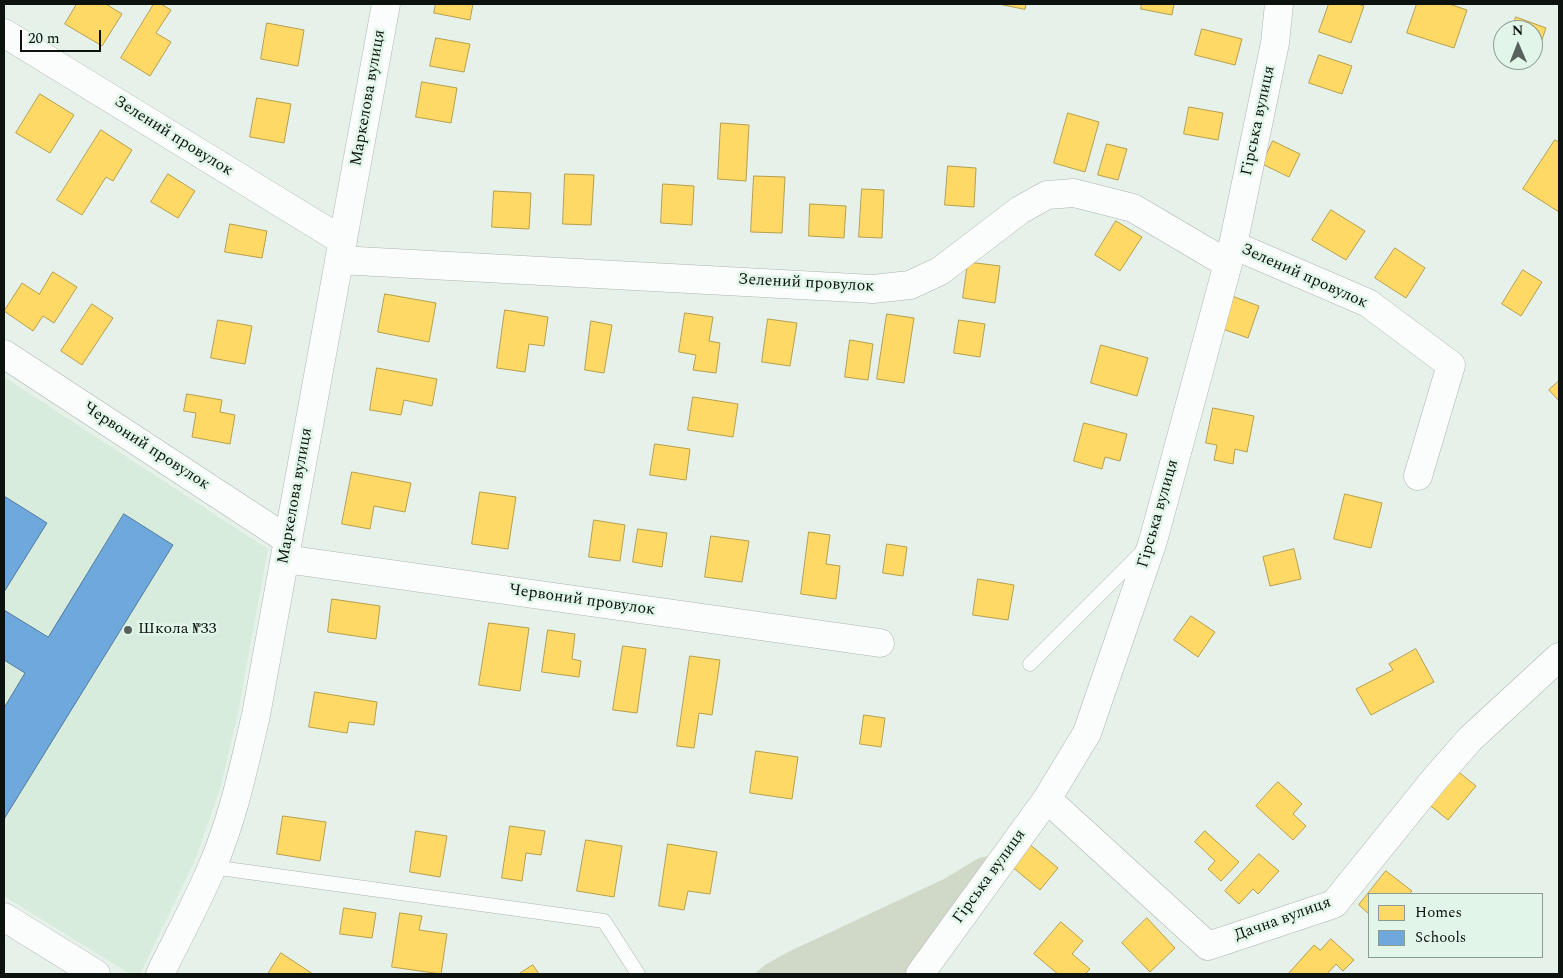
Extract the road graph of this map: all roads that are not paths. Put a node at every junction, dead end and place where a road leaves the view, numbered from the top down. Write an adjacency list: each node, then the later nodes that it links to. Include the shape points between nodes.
1 (386, 4): 4 (street, Маркелова вулиця)
2 (1279, 4): 5 (street, Гірська вулиця, via 1275,43)
3 (4, 33): 4 (street, Зелений провулок)
4 (341, 250): 5 (street, Зелений провулок, via 873,288 910,285 940,271 1020,210 1047,195 1074,193 1133,208); 9 (street, Маркелова вулиця)
5 (1230, 255): 7 (street, Зелений провулок, via 1368,303 1451,365); 8 (street, Гірська вулиця)
6 (4, 354): 9 (street, Червоний провулок)
7 (1418, 476)
8 (1153, 541): 12 (lane); 13 (street, Гірська вулиця, via 1087,733)
9 (286, 550): 10 (street, Червоний провулок); 14 (street, Маркелова вулиця, via 248,751)
10 (880, 643)
11 (1559, 657): 13 (street, Дачна вулиця, via 1470,739 1334,904 1208,946)
12 (1030, 664)
13 (1047, 799): 19 (street, Гірська вулиця)
14 (212, 867): 17 (street, Маркелова вулиця); 18 (lane, via 604,921)
15 (4, 917): 16 (street)
16 (96, 974)
17 (160, 974)
18 (638, 974)
19 (920, 974)

